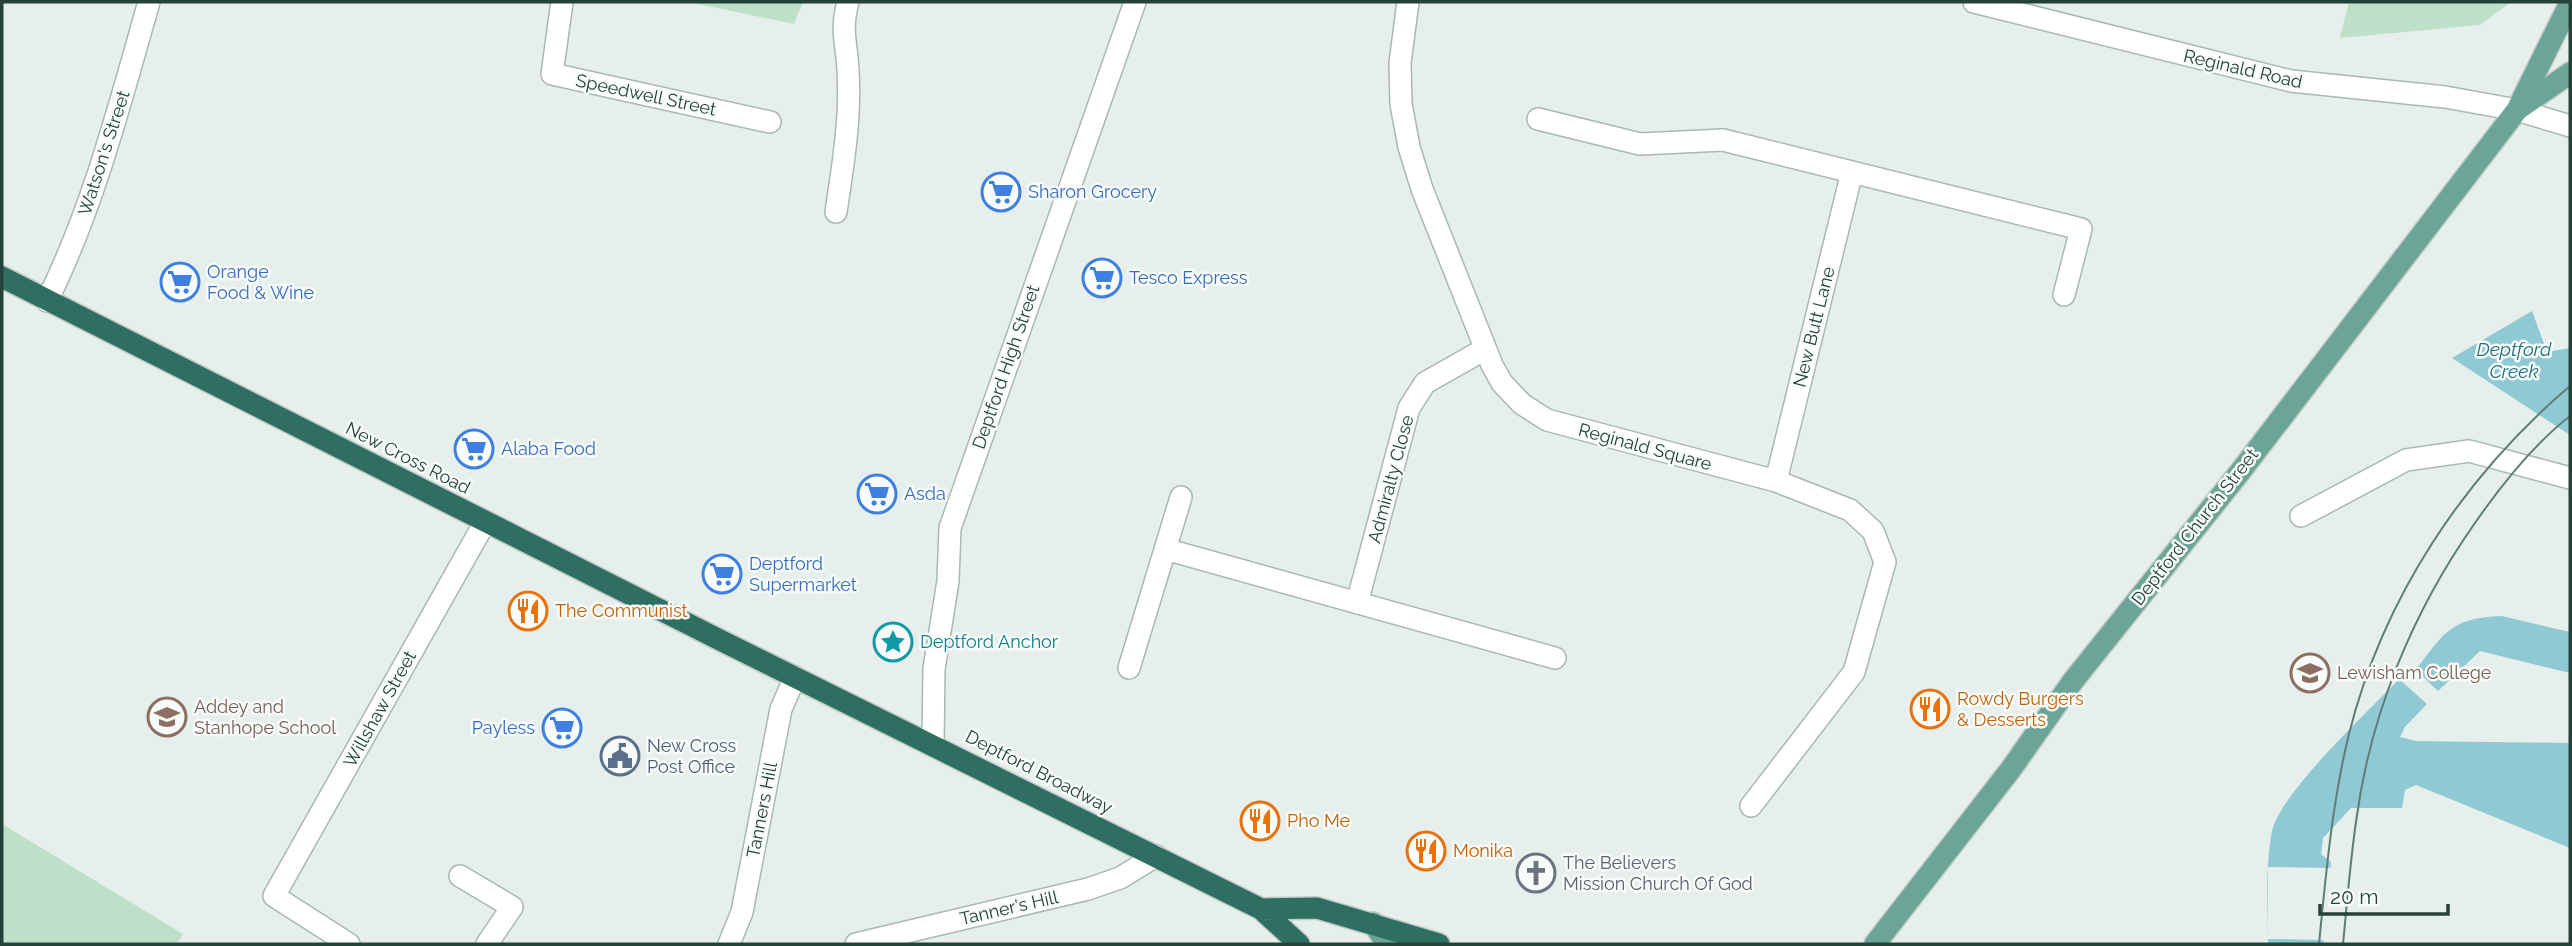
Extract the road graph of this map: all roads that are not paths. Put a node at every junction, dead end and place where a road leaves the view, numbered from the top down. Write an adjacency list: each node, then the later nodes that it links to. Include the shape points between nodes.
1 (149, 2): 17 (street, Watson's Street, via 92,196)
2 (562, 2): 11 (street, Speedwell Street, via 552,74)
3 (848, 2): 14 (street, via 841,26 848,70 847,133)
4 (1135, 2): 29 (street, Deptford High Street, via 950,528 948,581 934,668)
5 (1408, 2): 18 (street, Reginald Square, via 1400,63 1409,147)
6 (1973, 2): 9 (street, Reginald Road, via 2291,81 2445,97)
7 (2570, 3): 9 (main road, Deptford Church Street)
8 (2570, 73): 9 (main road, Deptford Church Street)
9 (2517, 110): 12 (street, Reginald Road); 42 (main road, Deptford Church Street, via 2240,472 2073,681)
10 (1538, 119): 13 (street, via 1640,144 1723,140)
11 (770, 122)
12 (2570, 126)
13 (1852, 172): 16 (street, via 2081,229); 20 (street, New Butt Lane)
14 (836, 212)
15 (2, 277): 17 (highway, New Cross Road)
16 (2064, 295)
17 (47, 301): 23 (highway, New Cross Road)
18 (1485, 349): 20 (street, Reginald Square, via 1502,383 1522,404 1546,419); 25 (street, Admiralty Close, via 1425,383 1409,408)
19 (2570, 478): 22 (street, via 2469,451 2406,460)
20 (1776, 481): 30 (street, Reginald Square, via 1850,510 1873,531 1885,562 1854,672)
21 (1181, 497): 24 (street)
22 (2301, 516)
23 (485, 522): 28 (highway, New Cross Road); 35 (street, Willshaw Street, via 274,897)
24 (1165, 549): 25 (street); 27 (street)
25 (1357, 603): 26 (street)
26 (1555, 658)
27 (1129, 668)
28 (795, 677): 29 (highway, Deptford Broadway); 37 (street, Tanners Hill, via 781,709 742,912)
29 (933, 744): 31 (highway, Deptford Broadway)
30 (1751, 806)
31 (1156, 856): 33 (highway, Deptford Broadway); 38 (street, Tanner's Hill, via 1120,878 1088,889)
32 (460, 876): 36 (street, via 512,907)
33 (1261, 909): 34 (highway, Deptford Broadway, via 1317,908); 39 (highway, Deptford Broadway)
34 (1373, 923): 40 (main road); 41 (highway, Deptford Broadway)
35 (349, 944)
36 (487, 944)
37 (729, 944)
38 (856, 944)
39 (1299, 944)
40 (1387, 944)
41 (1439, 944)
42 (1875, 944)

